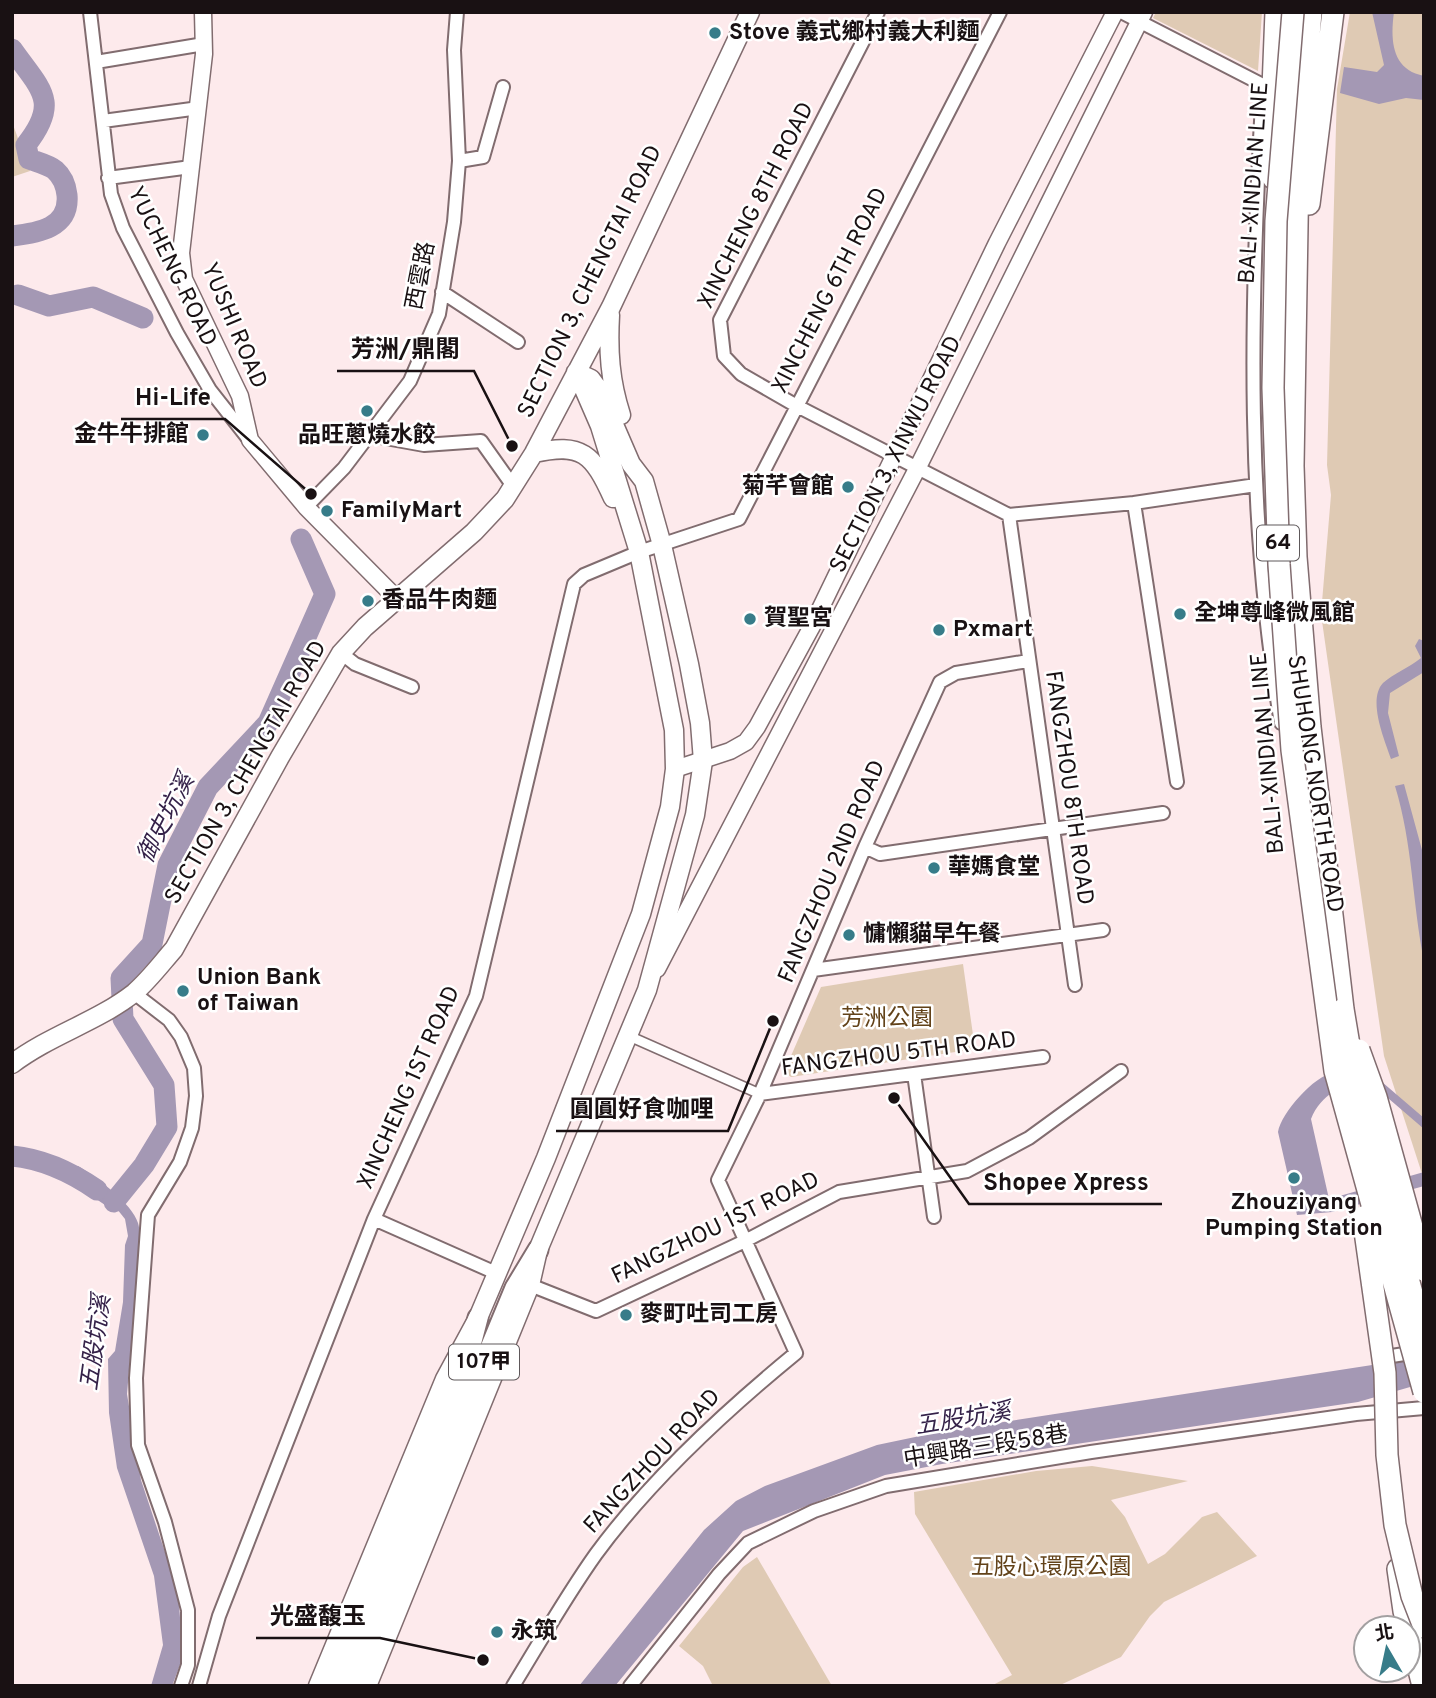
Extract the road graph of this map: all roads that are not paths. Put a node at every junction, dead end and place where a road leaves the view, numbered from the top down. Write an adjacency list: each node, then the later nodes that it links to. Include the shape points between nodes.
1 (90, 12): 14 (street, YUCHENG ROAD)
2 (203, 12): 13 (street, YUSHI ROAD)
3 (457, 12): 19 (street, 西雲路, via 454,50)
4 (750, 12): 25 (main road, SECTION 3, CHENGTAI ROAD)
5 (878, 12): 28 (street, XINCHENG 8TH ROAD, via 720,320 724,356 741,374)
6 (1000, 12): 28 (street, XINCHENG 6TH ROAD)
7 (1118, 12): 12 (street); 32 (street, SECTION 3, XINWU ROAD, via 997,243)
8 (1276, 12): 15 (street, SHUHONG NORTH ROAD); 22 (highway, bridge, via 1271,139)
9 (1293, 12): 22 (highway, BALI-XINDIAN LINE / 64, bridge)
10 (1311, 12): 23 (highway, BALI-XINDIAN LINE / 64, via 1298,166)
11 (1333, 12): 23 (highway)
12 (1141, 17): 15 (street); 33 (street, SECTION 3, XINWU ROAD)
13 (204, 44): 14 (street); 17 (street, YUSHI ROAD)
14 (96, 62): 18 (street, YUCHENG ROAD)
15 (1263, 85): 35 (street, SHUHONG NORTH ROAD, via 1254,292)
16 (503, 87): 19 (street, via 483,157)
17 (199, 108): 18 (street); 20 (street, YUSHI ROAD)
18 (103, 121): 21 (street, YUCHENG ROAD)
19 (459, 161): 24 (street, 西雲路)
20 (191, 167): 21 (street); 30 (street, YUSHI ROAD, via 181,253 184,279 240,396)
21 (108, 178): 30 (street, YUCHENG ROAD, via 124,228 177,333 210,390)
22 (1276, 220): 63 (highway, BALI-XINDIAN LINE / 64, bridge, via 1275,470 1292,750)
23 (1297, 279): 58 (highway, BALI-XINDIAN LINE / 64, via 1296,557 1310,727)
24 (442, 292): 26 (street); 29 (street, 西雲路, via 439,314 410,381)
25 (611, 307): 27 (main road, SECTION 3, CHENGTAI ROAD); 34 (main road, via 611,380)
26 (518, 342)
27 (576, 372): 31 (main road, SECTION 3, CHENGTAI ROAD); 34 (main road, 107甲, via 599,390 631,464); 41 (main road, 107甲, via 600,426)
28 (795, 405): 32 (street, XINCHENG 8TH ROAD); 40 (street, XINCHENG 6TH ROAD, via 738,519)
29 (369, 435): 36 (street, via 424,445 481,440); 38 (street, 西雲路)
30 (250, 440): 38 (street, YUSHI ROAD)
31 (534, 453): 36 (main road, SECTION 3, CHENGTAI ROAD); 41 (main road, via 559,447 586,456 608,486)
32 (894, 456): 33 (street, XINCHENG 8TH ROAD); 46 (street, SECTION 3, XINWU ROAD, via 811,628 757,727 746,743)
33 (917, 469): 39 (street, XINCHENG 8TH ROAD); 56 (street, SECTION 3, XINWU ROAD)
34 (644, 481): 40 (main road, 107甲)
35 (1256, 485): 37 (street); 66 (street, SHUHONG NORTH ROAD, via 1280,721 1331,1023)
36 (513, 486): 42 (main road, SECTION 3, CHENGTAI ROAD, via 474,532)
37 (1134, 503): 39 (street); 48 (street)
38 (306, 507): 42 (street, YUSHI ROAD)
39 (1009, 515): 44 (street, FANGZHOU 8TH ROAD)
40 (663, 545): 41 (street, XINCHENG 1ST ROAD); 46 (main road, 107甲, via 689,664)
41 (639, 552): 47 (main road, 107甲, via 674,730); 70 (street, XINCHENG 1ST ROAD, via 584,575 574,584 476,996)
42 (397, 600): 43 (main road, SECTION 3, CHENGTAI ROAD)
43 (341, 653): 45 (street, via 355,664); 57 (main road, SECTION 3, CHENGTAI ROAD, via 174,949)
44 (1027, 661): 50 (street, FANGZHOU 8TH ROAD); 51 (street, FANGZHOU 2ND ROAD, via 956,673 940,682)
45 (412, 687)
46 (703, 761): 47 (street, SECTION 3, XINWU ROAD); 56 (main road, 107甲, via 689,841)
47 (675, 769): 78 (main road, 107甲, via 641,914)
48 (1177, 782)
49 (1163, 813): 50 (street)
50 (1052, 828): 51 (street, via 880,854); 53 (street, FANGZHOU 8TH ROAD)
51 (865, 847): 54 (street, FANGZHOU 2ND ROAD)
52 (1103, 930): 53 (street)
53 (1068, 935): 54 (street); 55 (street, FANGZHOU 8TH ROAD)
54 (813, 971): 65 (street, FANGZHOU 2ND ROAD)
55 (1076, 985)
56 (647, 989): 59 (main road, 107甲)
57 (133, 993): 61 (main road, SECTION 3, CHENGTAI ROAD); 89 (street, via 169,1020 181,1037 194,1068 196,1096 180,1162 148,1215 136,1378 138,1445 165,1522 188,1610 188,1665)
58 (1343, 1009): 77 (highway, bridge, via 1376,1097); 81 (highway, BALI-XINDIAN LINE / 64, bridge, via 1357,1099)
59 (629, 1036): 65 (street); 74 (main road, 107甲)
60 (1043, 1057): 64 (street, FANGZHOU 5TH ROAD)
61 (12, 1064)
62 (1121, 1071): 67 (street, FANGZHOU 1ST ROAD, via 1028,1138 967,1171)
63 (1335, 1071): 84 (highway, BALI-XINDIAN LINE / 64, bridge); 87 (highway, bridge, via 1377,1308)
64 (914, 1074): 65 (street, FANGZHOU 5TH ROAD); 67 (street)
65 (760, 1094): 73 (street, FANGZHOU 2ND ROAD, via 718,1180)
66 (1368, 1172): 68 (street); 71 (street, SHUHONG NORTH ROAD)
67 (927, 1178): 69 (street); 73 (street, FANGZHOU 1ST ROAD, via 839,1192)
68 (1413, 1212): 71 (street); 72 (street)
69 (934, 1217)
70 (373, 1219): 78 (street); 90 (street, XINCHENG 1ST ROAD, via 219,1616)
71 (1381, 1221): 76 (street, SHUHONG NORTH ROAD)
72 (1424, 1224)
73 (745, 1241): 79 (street, FANGZHOU 1ST ROAD, via 596,1311); 82 (street, FANGZHOU 2ND ROAD)
74 (538, 1251): 79 (main road, 107甲); 86 (main road, 107甲, via 520,1276)
75 (1424, 1261): 76 (street)
76 (1397, 1269): 83 (street, SHUHONG NORTH ROAD, via 1418,1351)
77 (1424, 1270)
78 (496, 1273): 80 (main road, 107甲)
79 (530, 1285): 94 (main road, 107甲)
80 (478, 1318): 86 (main road, 107甲); 91 (main road, 107甲, via 445,1379)
81 (1424, 1336)
82 (796, 1353): 95 (street, FANGZHOU ROAD, via 715,1423 650,1491 605,1544)
83 (1379, 1359)
84 (1424, 1392)
85 (1424, 1408): 96 (street, 中興路三段58巷, via 1044,1459 879,1488 814,1511 748,1543)
86 (429, 1475): 92 (main road, 107甲); 93 (main road, 107甲)
87 (1395, 1525): 88 (highway, bridge); 97 (highway, bridge, via 1398,1580)
88 (1424, 1627)
89 (181, 1686)
90 (199, 1686)
91 (318, 1686)
92 (334, 1686)
93 (350, 1686)
94 (367, 1686)
95 (513, 1686)
96 (630, 1686)
97 (1423, 1686)

